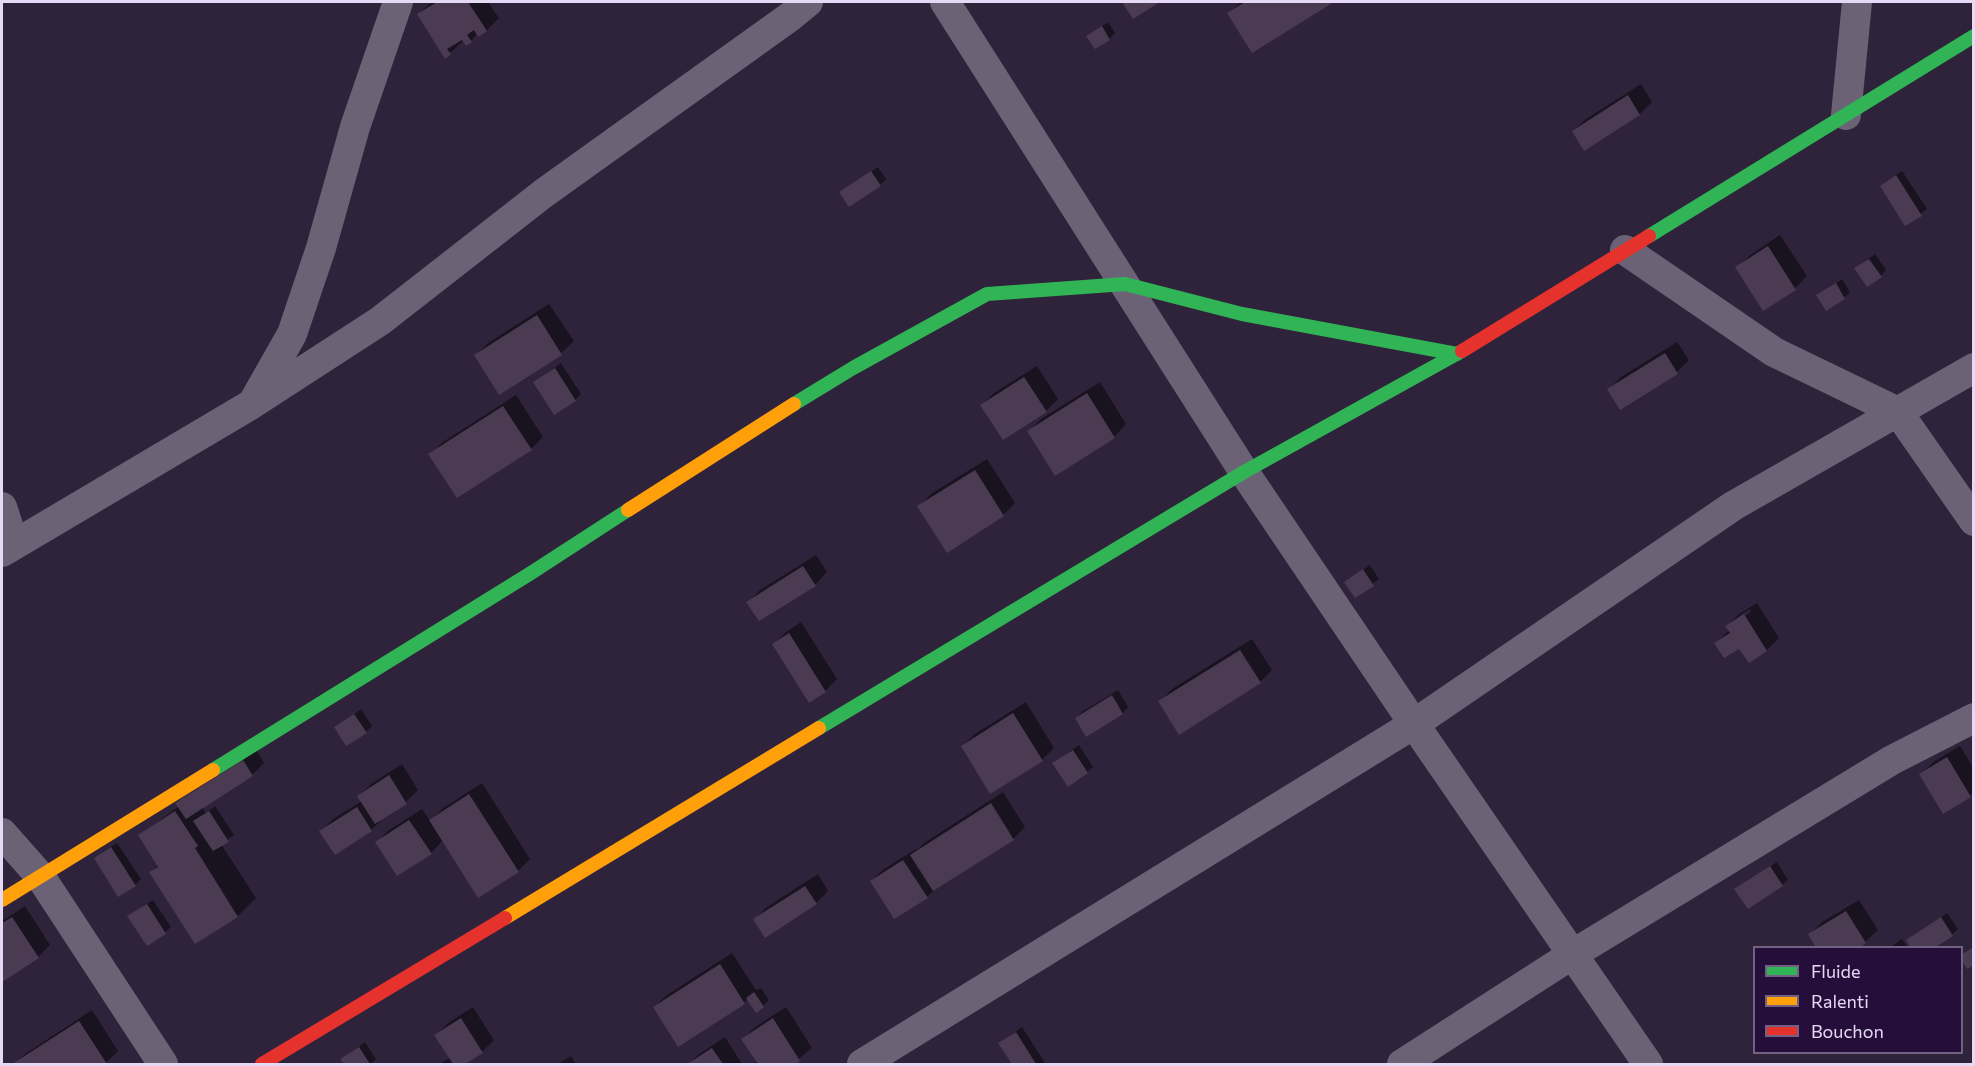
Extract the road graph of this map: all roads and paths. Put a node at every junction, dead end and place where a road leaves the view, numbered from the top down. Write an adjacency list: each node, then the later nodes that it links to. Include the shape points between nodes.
1 (398, 2): 11 (street, via 292,334)
2 (808, 2): 11 (street, via 544,193 380,321)
3 (945, 2): 8 (street)
4 (1857, 2): 6 (street)
5 (1974, 36): 6 (street)
6 (1846, 115): 7 (street)
7 (1625, 250): 9 (street); 12 (street, via 1774,352)
8 (1125, 284): 9 (street, via 1242,314); 13 (street); 20 (street, via 987,294 853,368 719,450 531,573)
9 (1457, 354): 13 (street)
10 (1974, 368): 12 (street)
11 (252, 404): 16 (street)
12 (1898, 412): 15 (street); 18 (street, via 1733,506)
13 (1244, 472): 18 (street); 24 (street)
14 (2, 507): 16 (street)
15 (1974, 521)
16 (8, 548)
17 (1974, 718): 22 (street, via 1892,760)
18 (1414, 724): 22 (street); 25 (street)
19 (2, 833): 20 (street)
20 (40, 876): 21 (street); 23 (street)
21 (2, 900)
22 (1573, 954): 26 (street); 27 (street)
23 (163, 1065)
24 (262, 1065)
25 (862, 1065)
26 (1402, 1065)
27 (1648, 1065)

